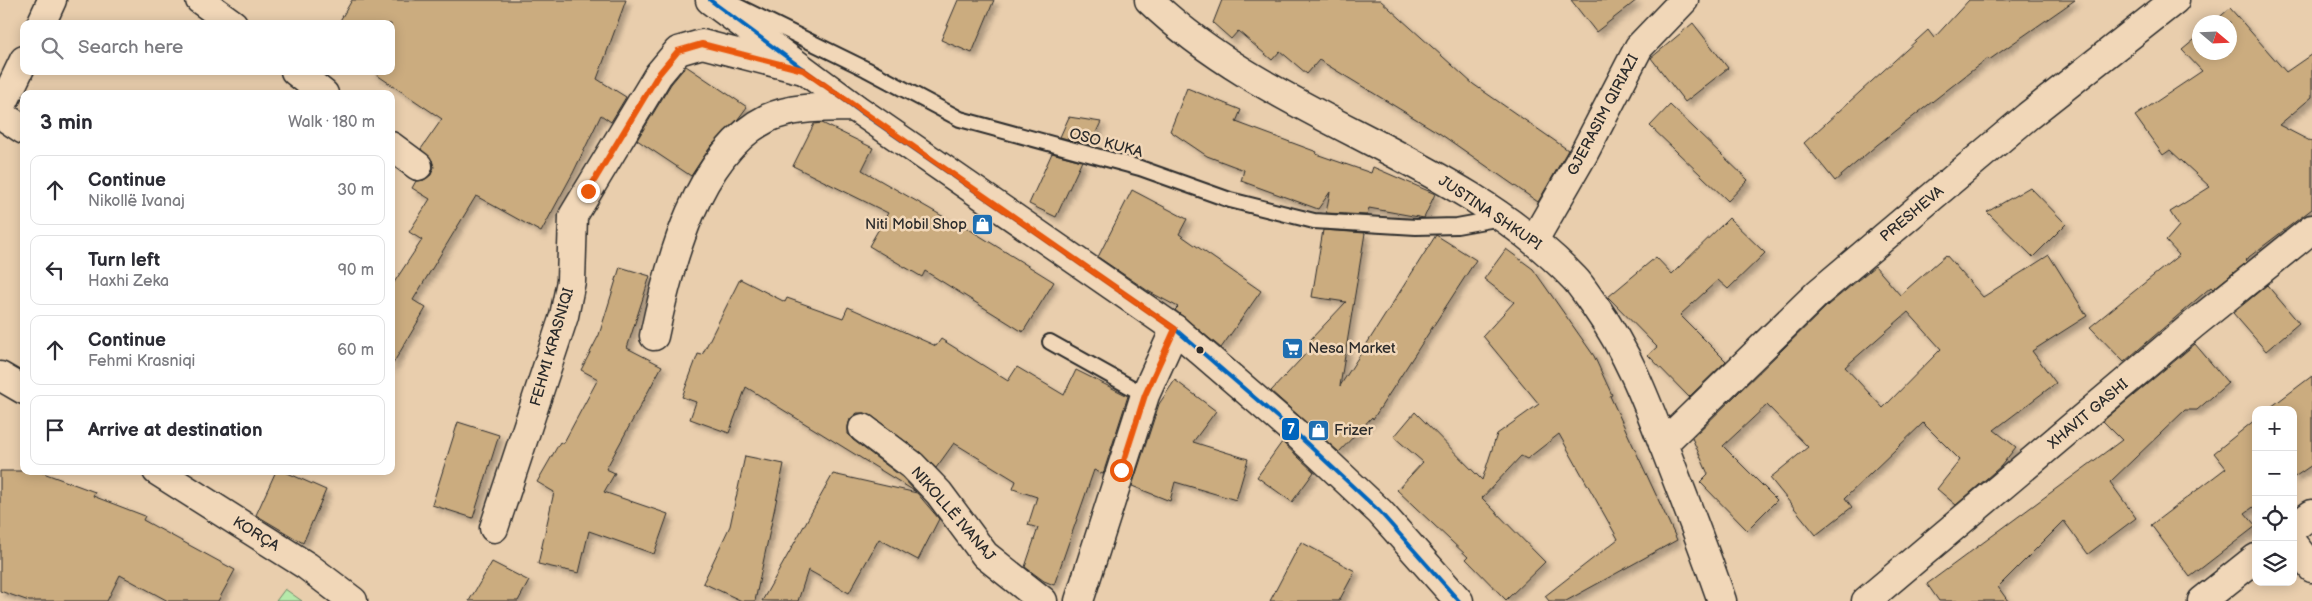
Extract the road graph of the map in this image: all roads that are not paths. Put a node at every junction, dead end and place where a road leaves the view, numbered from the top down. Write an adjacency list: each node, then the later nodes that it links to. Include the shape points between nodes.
1 (52, 0): 8 (street)
2 (200, 0): 9 (street)
3 (710, 0): 11 (street)
4 (726, 0): 20 (lane, OSO KUKA, via 960,119 1140,168 1230,200 1314,221 1416,227 1458,226)
5 (1149, 0): 20 (street, JUSTINA SHKUPI, via 1221,56 1289,98 1462,190)
6 (1684, 0): 22 (street, GJERASIM QIRIAZI, via 1639,47)
7 (2175, 0): 30 (street, PRESHEVA, via 2028,116 1818,293)
8 (43, 20)
9 (228, 20)
10 (20, 68): 15 (street)
11 (803, 70): 14 (street); 34 (street, FEHMI KRASNIQI, via 702,44 678,51 658,75 574,216 571,281 564,316)
12 (300, 75): 13 (street)
13 (319, 90)
14 (854, 107): 23 (street); 24 (street, via 801,109 769,118 737,140 711,174 684,226 666,278)
15 (0, 110)
16 (0, 114): 17 (street)
17 (20, 127)
18 (395, 149): 19 (street)
19 (418, 166)
20 (1502, 218): 22 (street, JUSTINA SHKUPI)
21 (2312, 229): 43 (street, XHAVIT GASHI, via 2194,324)
22 (1534, 240): 30 (street, JUSTINA SHKUPI, via 1576,280 1616,336 1642,386)
23 (1175, 329): 28 (street); 41 (street, via 1299,436 1380,512)
24 (654, 336)
25 (1050, 342): 28 (lane)
26 (0, 376): 27 (street)
27 (20, 388)
28 (1145, 395): 40 (street)
29 (863, 428): 39 (street, NIKOLLË IVANAJ, via 912,465 939,493 985,555)
30 (1663, 444): 42 (street, JUSTINA SHKUPI)
31 (162, 475): 38 (street, KORÇA, via 307,566)
32 (2312, 514): 33 (street)
33 (2297, 525)
34 (494, 528)
35 (2297, 549): 37 (street)
36 (2252, 561): 44 (street)
37 (2312, 568)
38 (353, 601)
39 (1043, 601)
40 (1079, 601)
41 (1459, 601)
42 (1722, 601)
43 (1866, 601)
44 (2202, 601)

